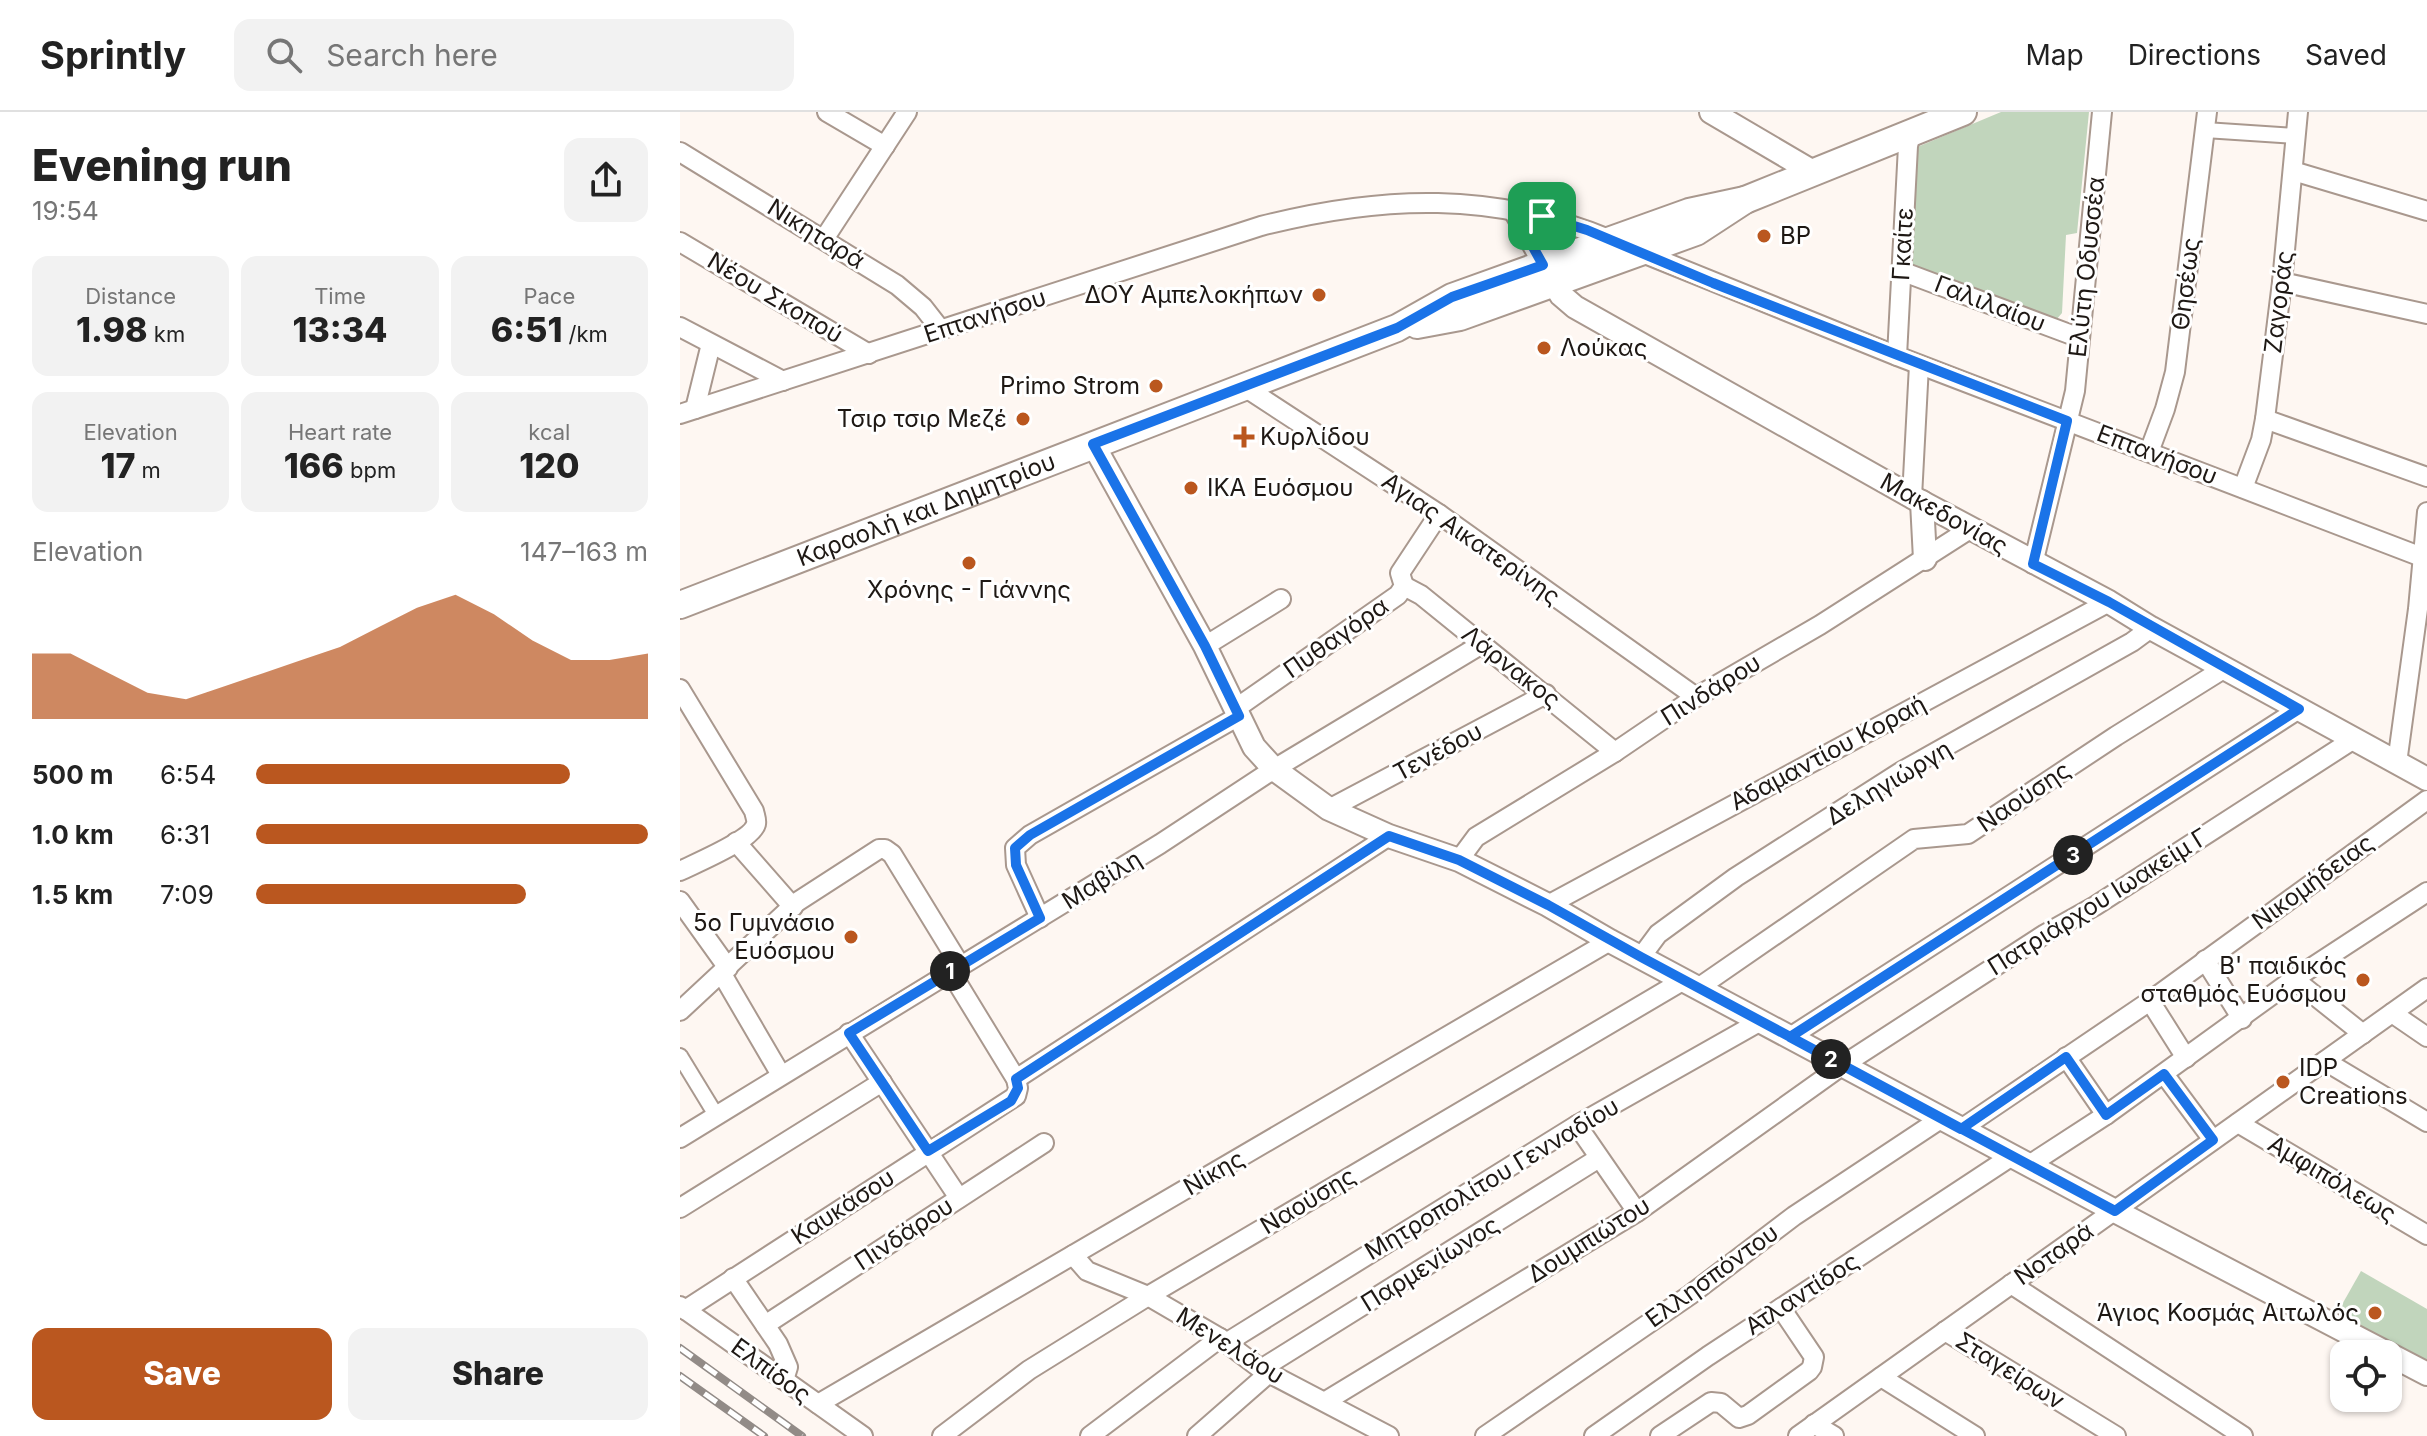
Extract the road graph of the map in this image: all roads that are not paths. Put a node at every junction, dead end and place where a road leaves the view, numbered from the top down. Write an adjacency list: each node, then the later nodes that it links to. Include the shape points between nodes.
1 (827, 112): 10 (street)
2 (907, 112): 10 (street)
3 (1963, 112): 8 (main road, Καραολή και Δημητρίου)
4 (2102, 112): 27 (street, Ελύτη Οδυσσέα)
5 (2298, 112): 9 (street, Ζαγοράς)
6 (1727, 116): 13 (street)
7 (2206, 121): 9 (street); 38 (street, Θησέως, via 2175,372)
8 (1911, 133): 13 (main road, Καραολή και Δημητρίου); 22 (street, Γκαίτε)
9 (2296, 136): 12 (street, Ζαγοράς)
10 (885, 146): 17 (street)
11 (680, 152): 17 (street, Νικηταρά)
12 (2293, 171): 15 (street); 23 (street, Ζαγοράς)
13 (1813, 172): 14 (main road, Καραολή και Δημητρίου)
14 (1745, 200): 18 (main road, Καραολή και Δημητρίου, via 1689,212); 20 (main road, Καραολή και Δημητρίου, via 1696,232)
15 (2427, 211)
16 (1521, 212): 18 (street, Επτανήσου); 21 (street); 26 (street, Επτανήσου, via 1447,203 1318,212)
17 (824, 239): 26 (street, Νικηταρά, via 905,292)
18 (1611, 240): 20 (street, Επτανήσου); 21 (main road, Καραολή και Δημητρίου)
19 (680, 242): 29 (street, Νέου Σκοπού)
20 (1640, 252): 21 (main road, Καραολή και Δημητρίου); 30 (street, Επτανήσου)
21 (1550, 270): 33 (main road, Καραολή και Δημητρίου, via 1460,317 1397,328); 41 (street, Μακεδονίας, via 1561,295 1575,307)
22 (1901, 271): 27 (street, Γαλιλαίου); 30 (street, Γκαίτε)
23 (2282, 282): 24 (street); 35 (street, Ζαγοράς)
24 (2427, 314)
25 (680, 327): 28 (street)
26 (941, 330): 29 (street, Επτανήσου)
27 (2080, 338): 36 (street, Ελύτη Οδυσσέα)
28 (711, 344): 32 (street); 34 (street)
29 (869, 354): 32 (street, Επτανήσου)
30 (1897, 356): 31 (street, Επτανήσου)
31 (1919, 365): 36 (street, Επτανήσου); 41 (street)
32 (783, 381): 34 (street, Επτανήσου)
33 (1243, 386): 37 (main road, Καραολή και Δημητρίου); 43 (street, Αγιας Αικατερίνης)
34 (688, 412)
35 (2265, 419): 39 (street); 40 (street, Ζαγοράς)
36 (2067, 421): 38 (street, Επτανήσου); 47 (street, Ελύτη Οδυσσέα)
37 (1093, 444): 51 (main road, Καραολή και Δημητρίου); 54 (street)
38 (2149, 452): 40 (street, Επτανήσου)
39 (2427, 477)
40 (2243, 488): 45 (street, Επτανήσου)
41 (1917, 499): 44 (street, Μακεδονίας); 46 (street)
42 (2427, 512): 45 (street)
43 (1439, 514): 48 (street, Πυθαγόρα, via 1400,573); 58 (street, Αγιας Αικατερίνης)
44 (1970, 529): 46 (street, Πινδάρου); 47 (street, Μακεδονίας)
45 (2424, 558): 63 (street)
46 (1925, 559): 58 (street, Πινδάρου)
47 (2033, 564): 50 (street, Μακεδονίας)
48 (1404, 586): 53 (street, Λάρνακος); 60 (street, Πυθαγόρα)
49 (1281, 599): 54 (street)
50 (2109, 602): 52 (street, Μακεδονίας); 74 (street, Αδαμαντίου Κοραή)
51 (680, 605)
52 (2151, 628): 55 (street, Μακεδονίας); 78 (street, Δεληγιώργη, via 1902,771 1736,877 1658,934)
53 (1482, 644): 57 (street, Λάρνακος); 64 (street, Μαβίλη)
54 (1205, 646): 60 (street)
55 (2225, 668): 59 (street, Μακεδονίας); 83 (street, Ναούσης, via 1968,834 1914,839)
56 (680, 689): 69 (street, via 754,811 756,826)
57 (1546, 694): 62 (street, Λάρνακος); 67 (street, Τενέδου)
58 (1696, 697): 62 (street, Πινδάρου)
59 (2299, 709): 61 (street, Μακεδονίας); 92 (street)
60 (1237, 713): 64 (street, via 1254,747); 76 (street, Πυθαγόρα, via 1015,848 1016,865)
61 (2354, 739): 63 (street, Μακεδονίας); 98 (street, Πατριάρχου Ιωακείμ Γ)
62 (1615, 752): 70 (street, Πινδάρου, via 1476,837)
63 (2397, 763): 65 (street, Μακεδονίας)
64 (1274, 769): 67 (street); 76 (street, Μαβίλη)
65 (2427, 779)
66 (2427, 800): 79 (street, Νικομήδειας)
67 (1329, 809): 68 (street)
68 (1389, 836): 70 (street); 101 (street, Καυκάσου)
69 (736, 842): 71 (street); 75 (street)
70 (1459, 860): 74 (street)
71 (680, 871)
72 (2427, 892): 82 (street, Ατλαντίδος)
73 (680, 901): 81 (street)
74 (1548, 905): 77 (street)
75 (793, 907): 80 (street, via 873,852 889,851); 81 (street)
76 (1040, 918): 80 (street, Μαβίλη)
77 (1610, 941): 78 (street); 120 (street, Νίκης)
78 (1641, 957): 83 (street)
79 (2205, 960): 85 (street, Νικομήδειας); 88 (street)
80 (955, 968): 90 (street, Μαβίλη); 101 (street)
81 (725, 971): 86 (street); 100 (street)
82 (2294, 979): 88 (street, Ατλαντίδος); 91 (street)
83 (1691, 984): 89 (street); 123 (street, Ναούσης)
84 (2425, 992): 87 (street, Νοταρά)
85 (2150, 1001): 95 (street, Νικομήδειας); 96 (street)
86 (680, 1011)
87 (2392, 1013): 91 (street, Νοταρά); 93 (street)
88 (2242, 1019): 96 (street, Ατλαντίδος)
89 (1761, 1021): 92 (street); 108 (street, Μητροπολίτου Γενναδίου)
90 (849, 1033): 100 (street, Μαβίλη); 102 (street)
91 (2363, 1034): 97 (street, Νοταρά)
92 (1790, 1037): 98 (street)
93 (2427, 1037)
94 (680, 1056): 103 (street)
95 (2066, 1057): 104 (street); 106 (street, Νικομήδειας)
96 (2186, 1058): 99 (street, Ατλαντίδος)
97 (2325, 1061): 105 (street); 107 (street, Νοταρά)
98 (1843, 1065): 106 (street); 118 (street, Δουμπιώτου)
99 (2164, 1074): 104 (street, Ατλαντίδος); 110 (street)
100 (781, 1075): 103 (street, Μαβίλη)
101 (1016, 1079): 112 (street, Καυκάσου, via 1011,1101)
102 (882, 1082): 112 (street); 116 (street)
103 (716, 1115): 109 (street, Μαβίλη)
104 (2106, 1115): 114 (street, Ατλαντίδος)
105 (2427, 1122)
106 (1951, 1123): 114 (street); 142 (street, Ελλησπόντου, via 1794,1216 1690,1295)
107 (2238, 1123): 110 (street, Νοταρά); 119 (street, Αμφιπόλεως)
108 (1577, 1125): 113 (street); 128 (street, Μητροπολίτου Γενναδίου)
109 (680, 1138)
110 (2213, 1140): 117 (street, Νοταρά)
111 (1044, 1143): 115 (street, Πινδάρου)
112 (928, 1151): 115 (street); 121 (street, Καυκάσου)
113 (1599, 1158): 118 (street); 129 (street, Παρμενίωνος)
114 (2020, 1160): 117 (street); 125 (street, Ατλαντίδος)
115 (959, 1198): 126 (street, Πινδάρου)
116 (680, 1208)
117 (2115, 1211): 122 (street, Νοταρά); 130 (street)
118 (1637, 1212): 133 (street, Δουμπιώτου)
119 (2427, 1235)
120 (1073, 1255): 123 (street, Μενελάου, via 1087,1271); 134 (street, Νίκης)
121 (733, 1278): 124 (street, Καυκάσου); 126 (street)
122 (2011, 1284): 127 (street, Νοταρά); 149 (street)
123 (1148, 1296): 128 (street, Μενελάου); 138 (street, Ναούσης, via 1029,1370)
124 (683, 1308): 132 (street, Ελπίδος)
125 (1781, 1308): 143 (street, Ατλαντίδος); 144 (street, via 1814,1357 1809,1371 1748,1415 1734,1416 1721,1403 1711,1402)
126 (765, 1325): 132 (street, via 788,1367)
127 (1945, 1331): 131 (street, Νοταρά); 148 (street, Σταγείρων)
128 (1223, 1340): 129 (street, Μενελάου); 139 (street, Μητροπολίτου Γενναδίου)
129 (1265, 1371): 133 (street, Μενελάου); 140 (street, Παρμενίωνος)
130 (2427, 1374)
131 (1881, 1377): 135 (street, Νοταρά); 147 (street)
132 (784, 1380): 134 (street, Ελπίδος)
133 (1326, 1401): 136 (street, Μενελάου)
134 (818, 1404): 137 (street, Ελπίδος)
135 (1814, 1424): 145 (street, Νοταρά); 146 (street)
136 (1358, 1430): 141 (street, Μενελάου)
137 (863, 1436)
138 (942, 1436)
139 (1090, 1436)
140 (1197, 1436)
141 (1389, 1436)
142 (1485, 1436)
143 (1594, 1436)
144 (1660, 1436)
145 (1798, 1436)
146 (1834, 1436)
147 (1975, 1436)
148 (2116, 1436)
149 (2243, 1436)

